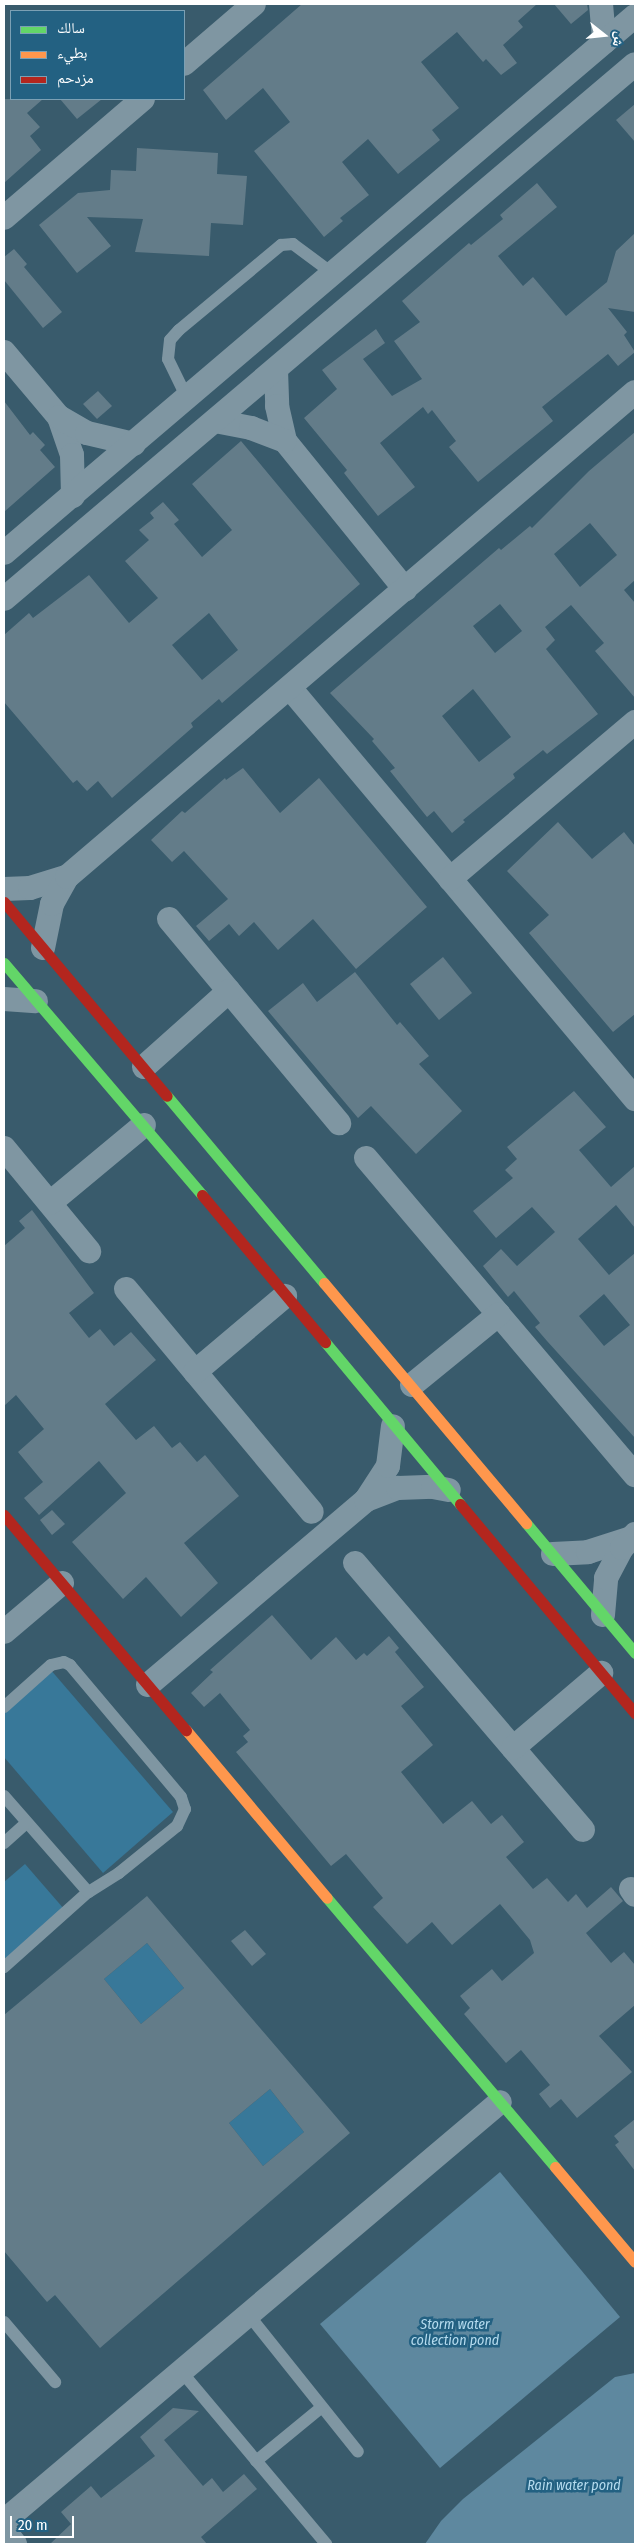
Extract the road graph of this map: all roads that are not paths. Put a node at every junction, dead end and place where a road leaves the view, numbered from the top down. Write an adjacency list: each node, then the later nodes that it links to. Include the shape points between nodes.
1 (254, 4): 7 (street)
2 (601, 4): 6 (street)
3 (622, 4): 4 (street)
4 (635, 8)
5 (635, 16): 6 (street)
6 (604, 42): 13 (street)
7 (185, 63)
8 (635, 64): 9 (street)
9 (606, 89): 10 (street); 15 (street)
10 (635, 90)
11 (142, 100): 12 (street)
12 (4, 218)
13 (332, 273): 17 (street); 17 (lane, via 294,244 281,245 179,330 170,340 168,359)
14 (4, 352): 18 (street)
15 (276, 370): 19 (street); 20 (street, via 277,406)
16 (635, 392): 24 (street)
17 (187, 398): 21 (street)
18 (59, 417): 21 (street, via 95,436); 22 (street, via 72,455)
19 (215, 421): 20 (street, via 250,428); 25 (street)
20 (285, 441): 24 (street)
21 (134, 444): 22 (street)
22 (73, 496): 23 (street)
23 (4, 553)
24 (405, 589): 26 (street)
25 (4, 600)
26 (290, 688): 28 (street); 29 (street)
27 (635, 722): 29 (street)
28 (67, 877): 30 (street, via 30,888); 33 (street, via 52,904)
29 (450, 879): 39 (street)
30 (4, 889)
31 (4, 902): 33 (main road)
32 (169, 919): 35 (street)
33 (43, 948): 38 (main road)
34 (4, 963): 37 (main road)
35 (229, 991): 38 (street); 40 (street)
36 (4, 999): 37 (street)
37 (36, 1001): 41 (main road)
38 (144, 1067): 45 (main road)
39 (635, 1099)
40 (339, 1122)
41 (144, 1125): 43 (main road, via 163,1134); 47 (street); 50 (main road)
42 (4, 1148): 47 (street)
43 (181, 1151)
44 (366, 1158): 51 (street)
45 (242, 1182): 46 (main road, via 240,1191); 53 (main road)
46 (232, 1197)
47 (50, 1203): 48 (street)
48 (89, 1251)
49 (126, 1289): 52 (street)
50 (285, 1296): 52 (street); 54 (main road)
51 (499, 1314): 53 (street); 55 (street)
52 (194, 1372): 58 (street)
53 (412, 1385): 61 (main road)
54 (393, 1426): 56 (main road); 57 (street, via 388,1466)
55 (635, 1475)
56 (449, 1490): 57 (street, via 407,1487); 67 (main road)
57 (366, 1500): 68 (street)
58 (312, 1512)
59 (4, 1515): 63 (main road)
60 (633, 1536): 61 (street, via 588,1552); 64 (street, via 606,1578)
61 (553, 1554): 64 (main road)
62 (355, 1563): 71 (street)
63 (62, 1583): 65 (street); 68 (main road)
64 (603, 1615): 66 (main road)
65 (4, 1632)
66 (635, 1653)
67 (601, 1673): 70 (main road); 71 (street)
68 (148, 1685): 78 (main road)
69 (4, 1707): 76 (lane, via 51,1665 70,1665 184,1803 184,1816 177,1826 119,1873)
70 (635, 1713)
71 (513, 1748): 74 (street)
72 (4, 1796): 73 (lane)
73 (26, 1823): 75 (lane); 76 (lane)
74 (583, 1830)
75 (4, 1843)
76 (88, 1892): 77 (lane)
77 (4, 1967)
78 (500, 2102): 79 (main road); 80 (street)
79 (635, 2262)
80 (248, 2314): 82 (street); 84 (lane)
81 (4, 2322): 83 (lane)
82 (181, 2371): 86 (lane); 87 (street)
83 (55, 2382)
84 (322, 2407): 85 (lane); 86 (lane)
85 (358, 2452)
86 (256, 2461): 90 (lane)
87 (4, 2521)
88 (4, 2530): 89 (street)
89 (15, 2544)
90 (326, 2544)

